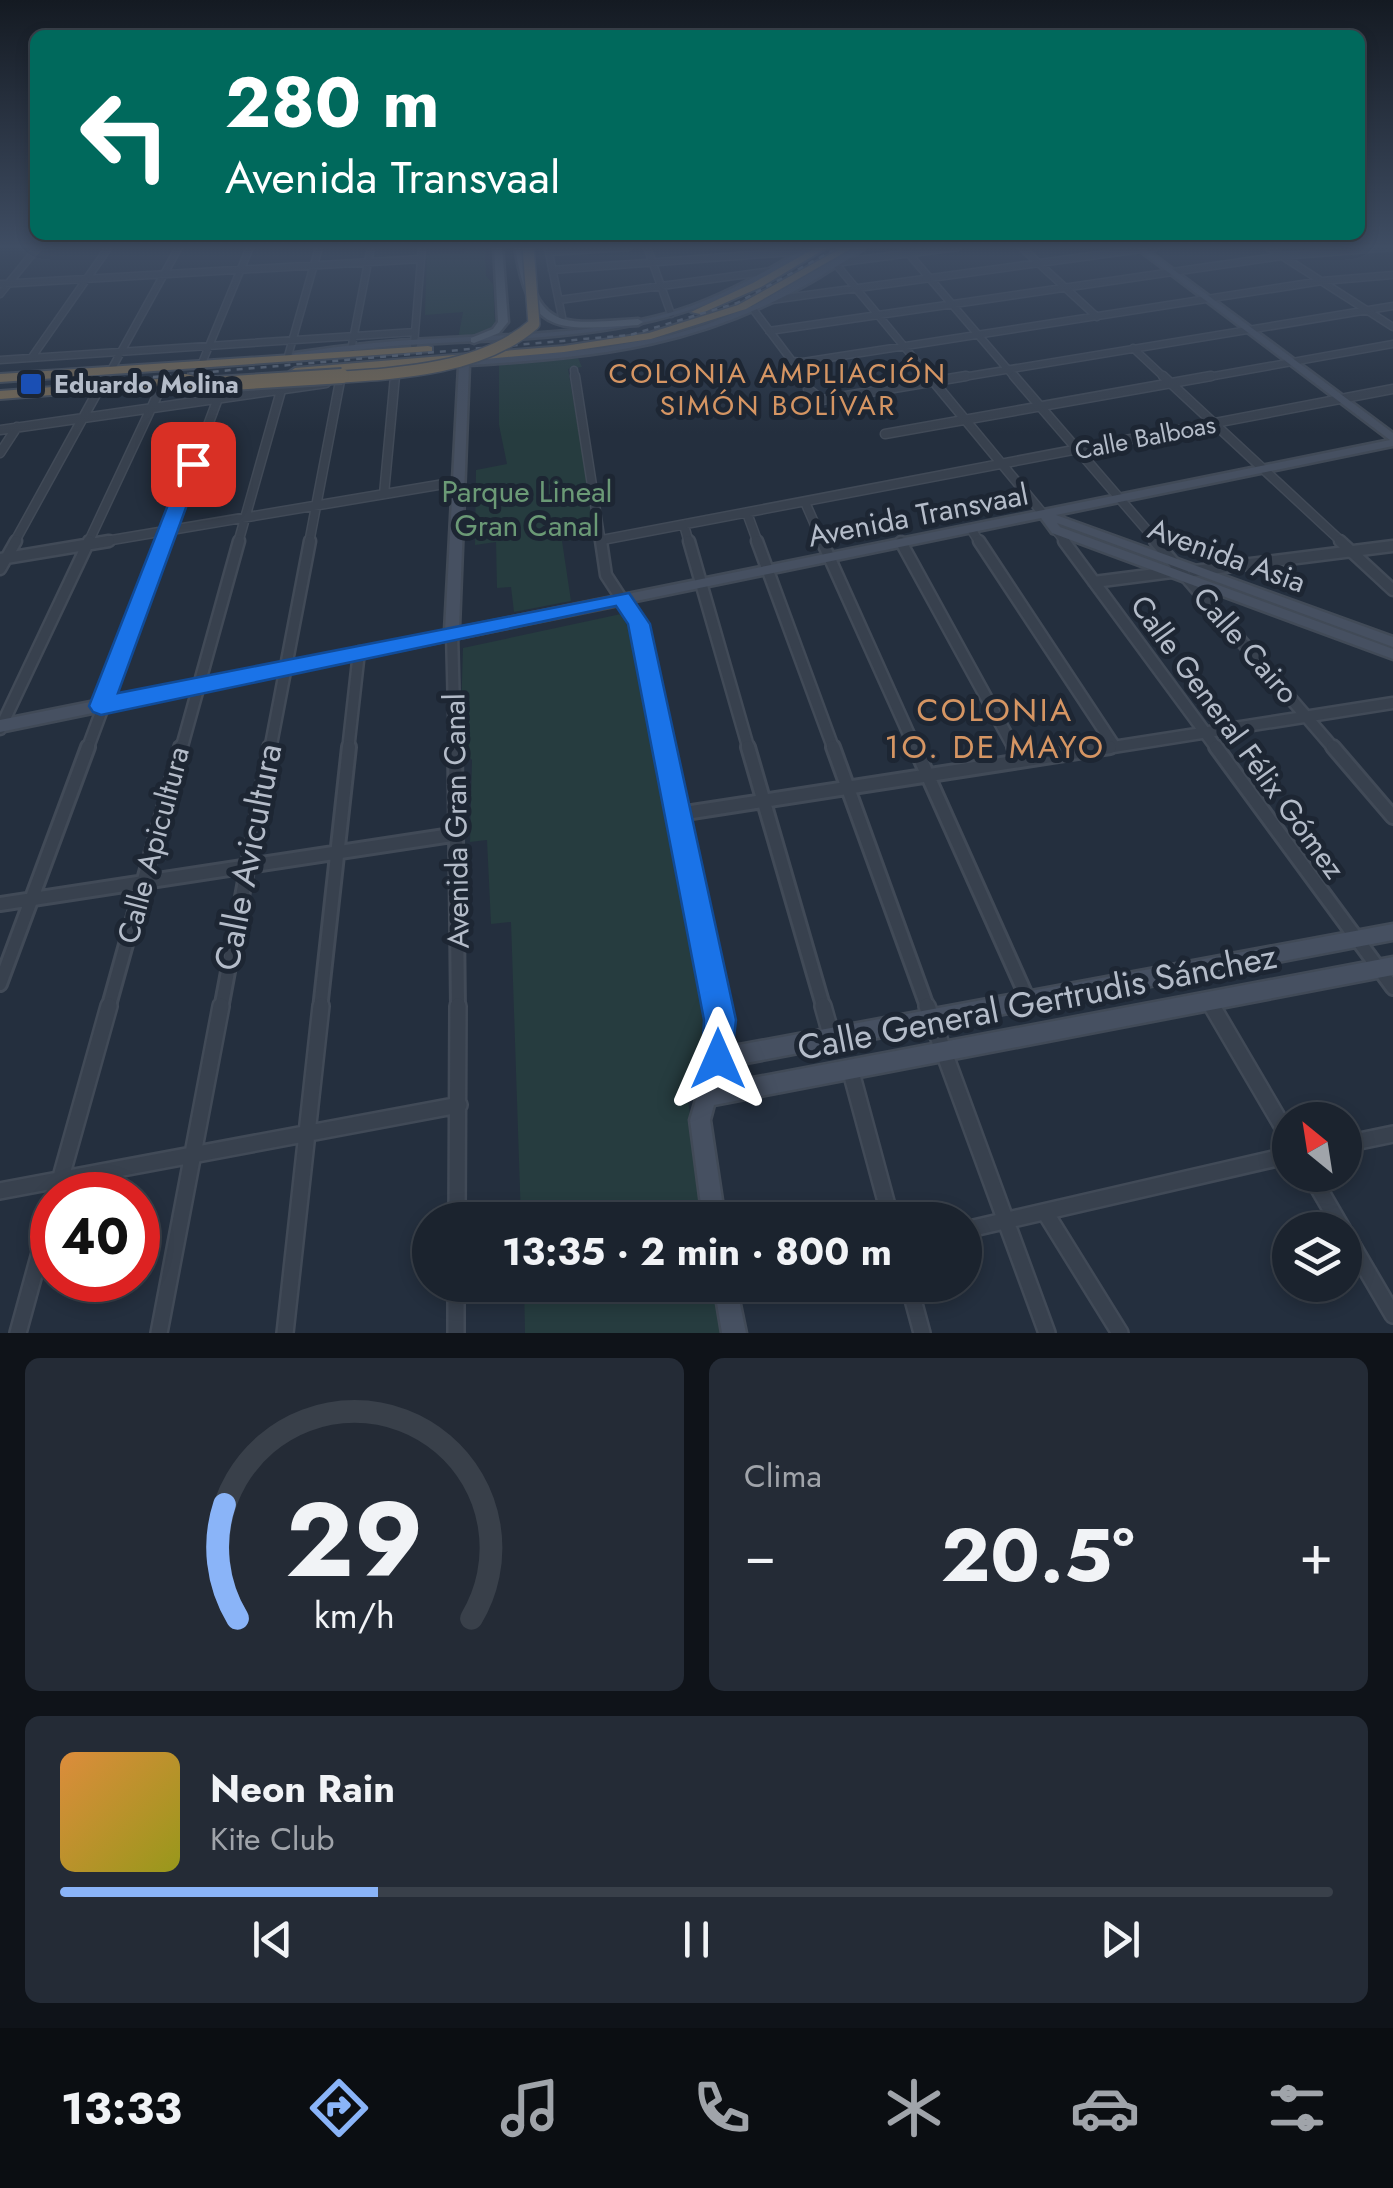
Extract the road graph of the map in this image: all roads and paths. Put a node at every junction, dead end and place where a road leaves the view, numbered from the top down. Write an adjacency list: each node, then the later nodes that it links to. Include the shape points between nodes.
1 (66, 309): 47 (street)
2 (145, 309): 45 (street)
3 (224, 309): 39 (street)
4 (301, 309): 35 (street)
5 (359, 309): 34 (street)
6 (417, 309): 32 (street)
7 (501, 309): 36 (main road, via 496,332)
8 (533, 309): 58 (highway, bridge, via 534,324 521,339 443,366)
9 (543, 309): 28 (main road, via 554,324)
10 (561, 309): 27 (street)
11 (669, 309): 24 (street)
12 (685, 309): 24 (street)
13 (700, 309): 40 (highway)
14 (735, 309): 40 (highway, via 634,340)
15 (752, 309): 31 (street); 40 (street, via 657,340)
16 (872, 309): 25 (street)
17 (923, 309): 25 (street)
18 (955, 309): 33 (street, Calle Cairo)
19 (1089, 309): 26 (street)
20 (1148, 309): 26 (street)
21 (1228, 309): 30 (street)
22 (1365, 309): 30 (street)
23 (1366, 309): 29 (street)
24 (671, 314): 28 (street)
25 (878, 316): 31 (street); 41 (street)
26 (1097, 317): 33 (street)
27 (562, 318)
28 (638, 322): 40 (street)
29 (1393, 327)
30 (1253, 328): 42 (street); 49 (street)
31 (769, 331): 41 (street, via 792,361)
32 (415, 332): 34 (street); 38 (street)
33 (978, 335): 41 (street); 53 (street, Calle Cairo)
34 (354, 336): 35 (street); 44 (street)
35 (292, 340): 39 (street); 46 (street)
36 (474, 340): 38 (street); 43 (street)
37 (1393, 344): 49 (street)
38 (414, 345): 44 (street)
39 (209, 346): 45 (street); 50 (street)
40 (534, 346): 43 (highway)
41 (904, 346): 57 (street)
42 (1134, 348): 53 (street); 62 (street)
43 (498, 349): 46 (highway); 51 (street); 52 (highway)
44 (351, 350): 46 (street)
45 (121, 352): 47 (street); 54 (street)
46 (292, 356): 50 (highway)
47 (32, 358): 48 (street)
48 (0, 360)
49 (1297, 361): 62 (street); 69 (street)
50 (202, 363): 54 (highway)
51 (464, 363): 52 (street); 84 (street, Avenida Gran Canal)
52 (396, 369): 58 (highway); 59 (street); 85 (street)
53 (1009, 369): 57 (street); 70 (street, Calle Cairo)
54 (111, 370): 56 (highway)
55 (574, 370): 96 (street)
56 (0, 378)
57 (934, 380): 66 (street, via 822,400); 73 (street)
58 (185, 381): 60 (highway)
59 (340, 381): 61 (street); 88 (street, Calle Avicultura)
60 (163, 382): 64 (highway); 71 (street)
61 (282, 384): 68 (street); 91 (street, Calle Apicultura)
62 (1171, 384): 70 (street); 74 (street)
63 (223, 385): 68 (street)
64 (100, 388): 67 (highway); 72 (street)
65 (1393, 388): 69 (street, Calle Balboas)
66 (808, 389)
67 (0, 395)
68 (218, 398): 71 (street); 95 (street)
69 (1346, 398): 74 (street, Calle Balboas); 76 (street); 79 (street)
70 (1040, 407): 73 (street); 80 (street, Calle Cairo)
71 (151, 408): 72 (street); 98 (street)
72 (84, 418): 75 (street); 102 (street)
73 (966, 419): 78 (street); 82 (street)
74 (1214, 423): 80 (street, Calle Balboas); 83 (street)
75 (17, 427): 77 (street); 81 (street)
76 (1393, 429)
77 (0, 430)
78 (884, 434)
79 (1393, 441): 83 (street, Avenida Transvaal)
80 (1076, 450): 82 (street, Calle Balboas); 86 (street, Calle Cairo)
81 (0, 454)
82 (1003, 464): 87 (street, Calle Balboas); 90 (street)
83 (1264, 470): 86 (street, Avenida Transvaal); 100 (street)
84 (456, 482): 85 (street); 110 (street, Avenida Gran Canal)
85 (384, 494): 88 (street)
86 (1120, 500): 90 (street, Avenida Transvaal); 105 (street, Calle Cairo)
87 (805, 502): 89 (street, Calle Balboas); 101 (street)
88 (318, 505): 91 (street); 114 (street, Calle Avicultura)
89 (747, 513): 92 (street, Calle Balboas); 104 (street)
90 (1044, 515): 93 (street, Avenida Transvaal); 94 (street, Calle General Félix Gómez); 105 (street, Avenida Asia)
91 (243, 518): 95 (street); 115 (street, Calle Apicultura)
92 (684, 525): 96 (street, Calle Balboas); 107 (street)
93 (972, 529): 97 (street, Avenida Transvaal); 121 (street)
94 (1056, 530): 105 (street, Avenida Asia); 106 (street, Calle General Félix Gómez)
95 (168, 531): 98 (street); 117 (street)
96 (602, 540): 109 (street, via 606,576)
97 (902, 542): 101 (street, Avenida Transvaal); 122 (street)
98 (89, 544): 102 (street); 119 (street)
99 (1393, 546): 100 (street)
100 (1351, 551): 105 (street); 108 (street)
101 (831, 557): 104 (street, Avenida Transvaal); 123 (street)
102 (3, 558): 103 (street)
103 (0, 569)
104 (767, 570): 107 (street, Avenida Transvaal); 124 (street)
105 (1182, 572): 106 (street); 111 (street, Avenida Asia); 113 (street, Avenida Asia); 118 (street, Calle Cairo)
106 (1094, 582): 120 (street, Calle General Félix Gómez)
107 (702, 583): 109 (street, Avenida Transvaal); 125 (street)
108 (1393, 590)
109 (622, 598): 110 (street, Avenida Transvaal); 126 (street, via 639,624)
110 (452, 633): 112 (street, Avenida Transvaal); 128 (street, Avenida Gran Canal)
111 (1393, 642)
112 (359, 652): 114 (street, Avenida Transvaal); 129 (street)
113 (1393, 654)
114 (284, 668): 115 (street, Avenida Transvaal); 130 (street, Calle Avicultura)
115 (195, 686): 117 (street, Avenida Transvaal); 131 (street, Calle Apicultura)
116 (1393, 703): 118 (street)
117 (101, 706): 119 (street, Avenida Transvaal); 132 (street)
118 (1306, 714): 120 (street); 127 (street, Calle Cairo)
119 (0, 727)
120 (1200, 730): 121 (street); 135 (street, Calle General Félix Gómez)
121 (1113, 744): 122 (street)
122 (1020, 758): 123 (street)
123 (929, 774): 124 (street); 139 (street)
124 (846, 788): 125 (street); 141 (street)
125 (761, 800): 126 (street); 142 (street)
126 (679, 814): 144 (street, via 720,1020)
127 (1393, 817)
128 (458, 834): 129 (street); 147 (street, Avenida Gran Canal)
129 (340, 852): 130 (street); 149 (street)
130 (247, 866): 131 (street); 152 (street, Calle Avicultura)
131 (143, 882): 132 (street); 154 (street, Calle Apicultura)
132 (32, 899): 133 (street); 137 (street)
133 (0, 904)
134 (1393, 932): 135 (street, Calle General Gertrudis Sánchez)
135 (1357, 939): 136 (street, Calle General Félix Gómez); 139 (street, Calle General Gertrudis Sánchez)
136 (1386, 967): 138 (street, Calle General Félix Gómez); 140 (street, Calle General Gertrudis Sánchez)
137 (0, 984)
138 (1393, 988)
139 (1029, 1002): 141 (street, Calle General Gertrudis Sánchez)
140 (1210, 1003): 143 (street, Calle General Gertrudis Sánchez); 148 (street)
141 (930, 1021): 142 (street, Calle General Gertrudis Sánchez); 143 (street)
142 (833, 1039): 144 (street, Calle General Gertrudis Sánchez)
143 (944, 1052): 145 (street, Calle General Gertrudis Sánchez); 162 (street)
144 (718, 1059): 146 (street)
145 (850, 1072): 146 (street, Calle General Gertrudis Sánchez); 160 (street)
146 (706, 1097): 159 (street, via 700,1146)
147 (459, 1105): 149 (street); 158 (street, Avenida Gran Canal)
148 (1272, 1108)
149 (306, 1134): 152 (street); 172 (street)
150 (1393, 1134): 151 (street)
151 (1362, 1140)
152 (192, 1155): 155 (street); 171 (street, Calle Avicultura)
153 (1272, 1159): 161 (street)
154 (62, 1172)
155 (121, 1172)
156 (30, 1189): 157 (street)
157 (0, 1191)
158 (457, 1202)
159 (711, 1202)
160 (886, 1202)
161 (1045, 1212): 162 (street); 177 (street)
162 (1005, 1219): 163 (street); 176 (street)
163 (982, 1225)
164 (1362, 1262): 169 (street)
165 (30, 1289): 170 (street)
166 (456, 1302): 173 (street)
167 (728, 1302): 174 (street)
168 (914, 1302): 175 (street)
169 (1393, 1315)
170 (18, 1333)
171 (160, 1333)
172 (285, 1333)
173 (456, 1333)
174 (734, 1333)
175 (922, 1333)
176 (1047, 1333)
177 (1120, 1333)

